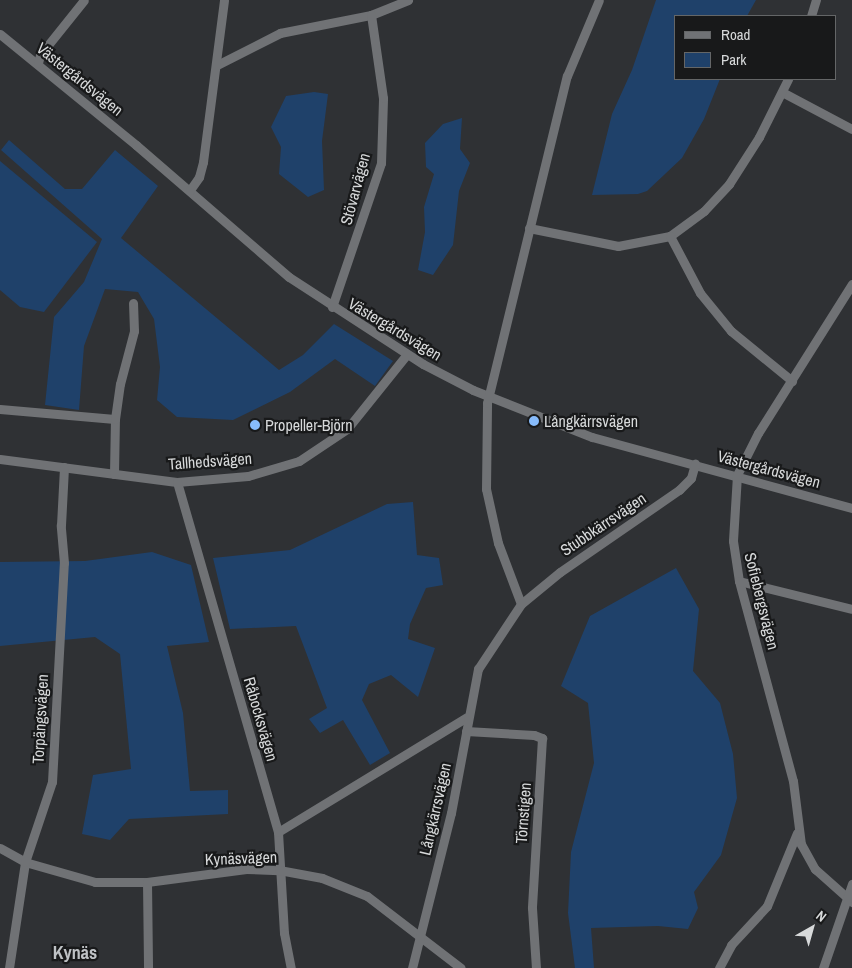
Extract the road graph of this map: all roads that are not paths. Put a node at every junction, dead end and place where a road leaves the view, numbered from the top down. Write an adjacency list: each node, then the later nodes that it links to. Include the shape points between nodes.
1 (84, 0): 9 (street, via 40,55)
2 (224, 0): 10 (street)
3 (408, 0): 6 (street)
4 (816, 0): 7 (street)
5 (596, 1): 15 (street, via 567,76)
6 (371, 15): 10 (street, via 280,33); 19 (street, Stövarvägen, via 383,98 380,163)
7 (811, 15)
8 (0, 34): 9 (street, Västergårdsvägen)
9 (38, 63): 14 (street, Västergårdsvägen)
10 (217, 65): 14 (street, via 203,162 199,177)
11 (788, 80): 12 (street)
12 (782, 92): 13 (street); 16 (street, via 729,184 704,210)
13 (852, 128)
14 (190, 190): 19 (street, Västergårdsvägen, via 289,277)
15 (530, 228): 16 (street, via 618,246); 22 (street)
16 (670, 236): 21 (street, via 700,293 731,331)
17 (852, 284): 21 (street, Sofiebergsvägen)
18 (133, 303): 24 (street, via 134,331 120,384)
19 (332, 308): 20 (street, Västergårdsvägen)
20 (407, 354): 22 (street, Västergårdsvägen); 30 (street, Tallhedsvägen, via 347,429 299,461 248,476)
21 (792, 381): 29 (street, Sofiebergsvägen, via 758,433)
22 (488, 396): 26 (street, Västergårdsvägen, via 592,437); 33 (street, via 486,490 498,543)
23 (0, 409): 24 (street)
24 (116, 420): 28 (street)
25 (0, 459): 27 (street, Tallhedsvägen)
26 (695, 464): 29 (street, Västergårdsvägen); 33 (street, Stubbkärrsvägen, via 691,478 679,490 568,566)
27 (64, 467): 28 (street, Tallhedsvägen); 40 (street, Torpängsvägen, via 61,525 64,563 52,782)
28 (114, 474): 30 (street, Tallhedsvägen)
29 (737, 476): 31 (street, Västergårdsvägen); 32 (street, Sofiebergsvägen, via 733,541)
30 (177, 482): 37 (street, Råbocksvägen)
31 (852, 508)
32 (739, 581): 34 (street); 38 (street, Sofiebergsvägen, via 793,781)
33 (521, 604): 35 (street, Långkärrsvägen, via 478,669)
34 (852, 609)
35 (467, 717): 36 (street, Långkärrsvägen); 37 (street)
36 (466, 731): 45 (street, Långkärrsvägen, via 451,813); 51 (street, Törnstigen, via 542,738 532,899)
37 (278, 832): 41 (street, Råbocksvägen)
38 (797, 833): 44 (street, Sofiebergsvägen, via 815,869); 52 (street, via 786,852 767,906 731,945)
39 (0, 848): 40 (street, Kynäsvägen)
40 (25, 862): 42 (street, Kynäsvägen, via 95,882); 46 (street, Torpängsvägen)
41 (278, 870): 42 (street, Kynäsvägen, via 212,872); 45 (street, Kynäsvägen, via 322,878 356,889); 48 (street, Råbocksvägen)
42 (147, 882): 47 (street)
43 (852, 884): 44 (street)
44 (849, 899): 53 (street)
45 (421, 934): 49 (street, Långkärrsvägen); 50 (street, Kynäsvägen)
46 (8, 968)
47 (148, 968)
48 (291, 968)
49 (412, 968)
50 (462, 968)
51 (536, 968)
52 (719, 968)
53 (823, 968)

